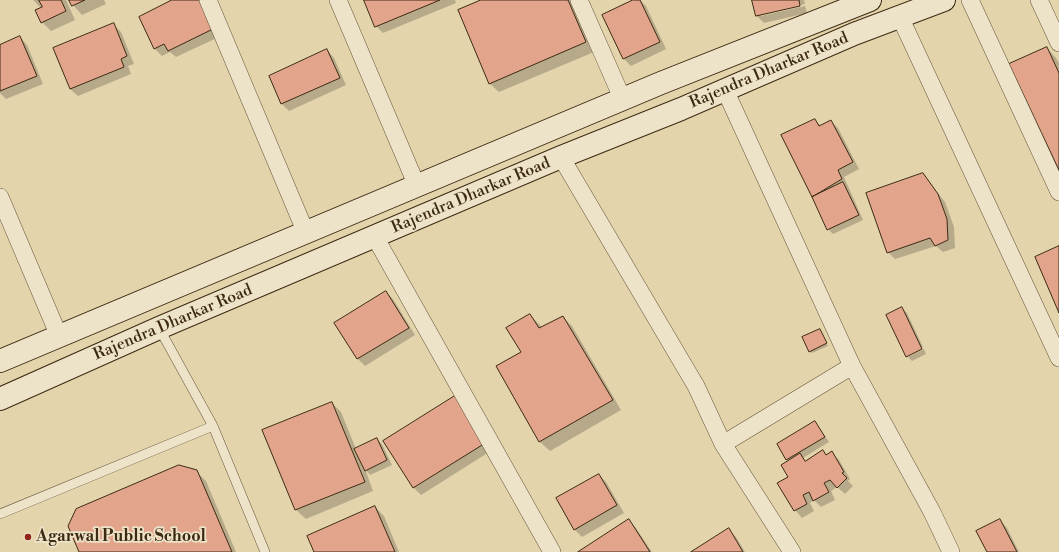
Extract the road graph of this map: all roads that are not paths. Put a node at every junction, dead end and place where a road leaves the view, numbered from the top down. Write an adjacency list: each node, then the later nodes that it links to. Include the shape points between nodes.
1 (208, 0): 18 (street)
2 (338, 0): 15 (street)
3 (579, 0): 13 (street)
4 (870, 0): 8 (main road, Rajendra Dharkar Road)
5 (944, 0): 9 (main road, Rajendra Dharkar Road)
6 (970, 0): 16 (street)
7 (1039, 0): 11 (street)
8 (843, 11): 10 (main road); 13 (main road, Rajendra Dharkar Road)
9 (900, 17): 10 (main road, Rajendra Dharkar Road); 22 (street)
10 (854, 34): 12 (main road, Rajendra Dharkar Road)
11 (1059, 44)
12 (725, 90): 14 (main road, Rajendra Dharkar Road); 24 (street)
13 (623, 100): 15 (main road, Rajendra Dharkar Road)
14 (561, 157): 19 (main road, Rajendra Dharkar Road); 27 (street, via 696,386)
15 (417, 186): 18 (main road, Rajendra Dharkar Road)
16 (1059, 192)
17 (0, 198): 21 (street)
18 (306, 233): 21 (main road, Rajendra Dharkar Road)
19 (375, 237): 20 (main road, Rajendra Dharkar Road); 30 (street)
20 (159, 328): 25 (main road, Rajendra Dharkar Road); 26 (lane)
21 (59, 336): 23 (main road, Rajendra Dharkar Road)
22 (1059, 358)
23 (0, 361)
24 (852, 366): 27 (street); 32 (street, via 932,512)
25 (0, 399)
26 (213, 426): 28 (lane); 29 (lane)
27 (723, 444): 31 (street)
28 (0, 514)
29 (265, 552)
30 (552, 552)
31 (792, 552)
32 (951, 552)

